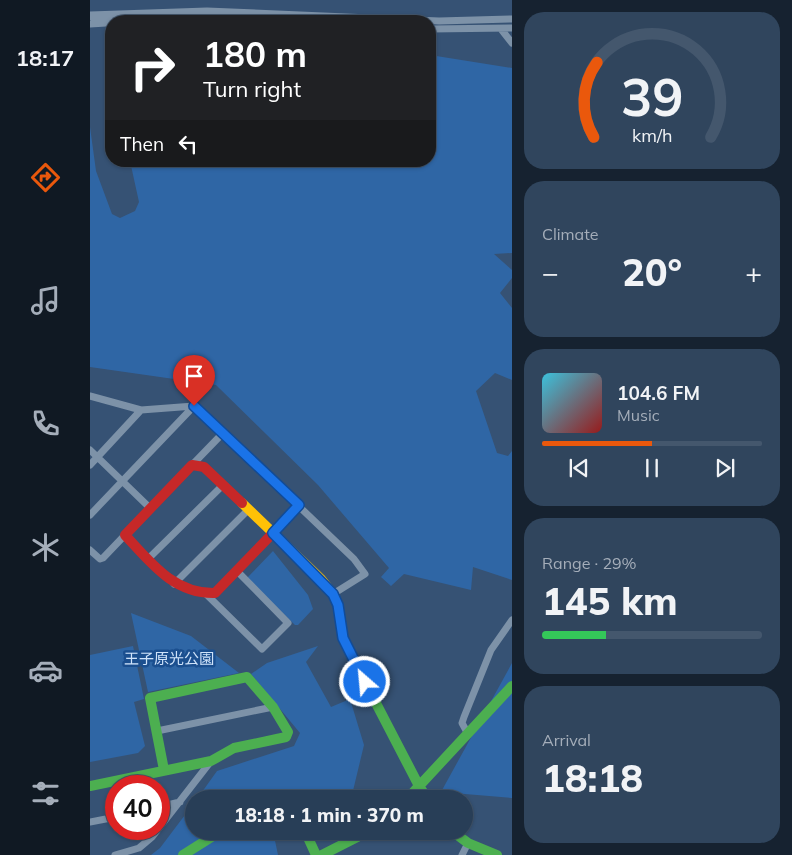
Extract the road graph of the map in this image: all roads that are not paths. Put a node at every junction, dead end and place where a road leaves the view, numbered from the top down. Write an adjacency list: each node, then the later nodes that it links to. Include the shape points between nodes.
1 (105, 15): 4 (street)
2 (113, 15): 3 (street, via 207,11)
3 (299, 15)
4 (90, 16): 6 (street)
5 (512, 19): 7 (street)
6 (105, 20)
7 (436, 21)
8 (105, 23): 9 (street)
9 (90, 24)
10 (512, 28): 12 (street)
11 (436, 29): 12 (street)
12 (500, 29): 13 (street)
13 (512, 43)
14 (90, 396): 16 (street)
15 (194, 406): 16 (street); 17 (street); 22 (street)
16 (141, 410): 19 (street)
17 (223, 433): 21 (street); 24 (street)
18 (90, 450): 19 (street)
19 (98, 457): 20 (street); 22 (street)
20 (90, 465)
21 (192, 465): 23 (street, via 204,467); 25 (street)
22 (122, 481): 25 (street); 27 (street)
23 (223, 485): 26 (street); 31 (street)
24 (299, 505): 28 (street); 35 (street, via 365,574)
25 (150, 508): 29 (street)
26 (248, 510): 28 (street); 33 (street)
27 (90, 515)
28 (273, 533): 32 (street); 35 (street)
29 (125, 535): 30 (street, via 103,558); 31 (street)
30 (90, 550)
31 (148, 559): 33 (street)
32 (237, 571): 34 (street, via 215,593); 34 (street, via 288,623 262,649)
33 (174, 584): 34 (street)
34 (206, 594)
35 (333, 594): 44 (street, via 347,647)
36 (512, 620): 40 (street, via 491,650 464,717 462,723)
37 (512, 686): 40 (street)
38 (273, 707): 39 (street); 39 (street, via 247,677 150,698); 41 (street, via 288,732 286,737 234,748)
39 (157, 730): 42 (street)
40 (468, 734): 44 (street)
41 (212, 761): 42 (street); 47 (street)
42 (164, 770): 43 (street)
43 (90, 786)
44 (419, 786): 45 (street); 46 (street)
45 (415, 790)
46 (422, 790)
47 (181, 802): 48 (street); 56 (street, via 139,848)
48 (170, 804)
49 (105, 819): 50 (street)
50 (90, 822)
51 (207, 840): 57 (street)
52 (308, 840): 58 (street)
53 (351, 840): 59 (street)
54 (464, 840): 55 (street)
55 (468, 843): 60 (street); 61 (street)
56 (115, 855)
57 (183, 855)
58 (316, 855)
59 (322, 855)
60 (462, 855)
61 (496, 855)

